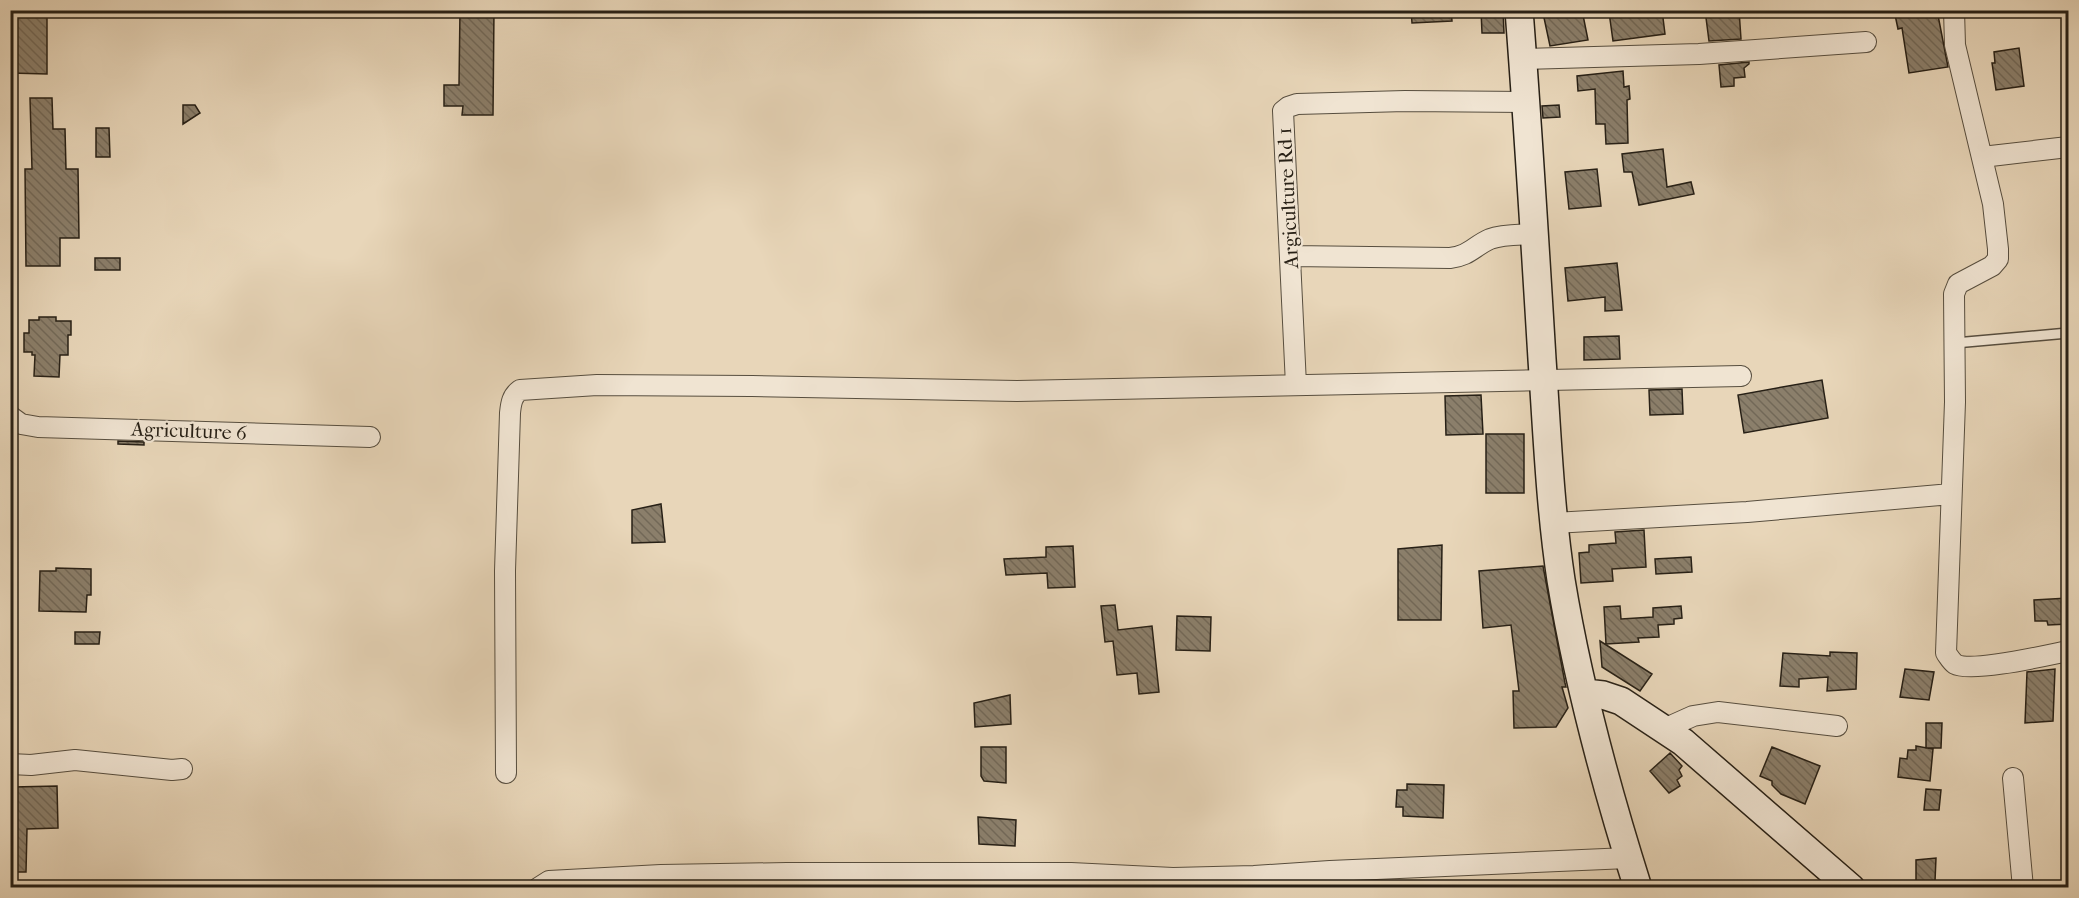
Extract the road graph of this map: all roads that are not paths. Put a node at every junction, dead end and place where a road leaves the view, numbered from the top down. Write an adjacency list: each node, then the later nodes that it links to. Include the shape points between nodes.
1 (1519, 10): 4 (street)
2 (1954, 10): 7 (street, via 1955,45)
3 (1866, 42): 4 (street, via 1699,54)
4 (1523, 59): 5 (street)
5 (1526, 102): 8 (street); 9 (street, Argiculture Rd 1, via 1405,101 1288,107 1283,111 1283,120)
6 (2068, 147): 7 (street)
7 (1982, 157): 11 (street, via 1993,204 1998,259 1958,284 1954,294)
8 (1534, 234): 9 (street, via 1499,236 1468,254 1450,258); 13 (street)
9 (1291, 256): 14 (street, Argiculture Rd 1)
10 (2068, 333): 11 (lane)
11 (1955, 343): 17 (street)
12 (1741, 376): 13 (street)
13 (1544, 381): 14 (street); 18 (street)
14 (1296, 385): 25 (street, via 1017,391 597,385 520,390 511,402 510,413)
15 (10, 416): 16 (street, Agriculture 6, via 21,424 38,427)
16 (370, 437)
17 (1952, 494): 18 (street, via 1747,512); 19 (street, via 1946,642 1950,660 1957,665 1973,666)
18 (1554, 523): 20 (street, via 1561,579)
19 (2068, 651)
20 (1585, 693): 22 (street, via 1621,701); 27 (street, via 1609,797)
21 (1837, 726): 22 (street, via 1718,712 1693,716)
22 (1664, 729): 32 (street)
23 (10, 764): 24 (street, via 75,760)
24 (182, 769)
25 (506, 773)
26 (2013, 778): 33 (street)
27 (1628, 858): 28 (street, via 1254,876 1173,878); 31 (street)
28 (1111, 874): 29 (street, via 661,875 549,881); 30 (street)
29 (538, 888)
30 (1064, 888)
31 (1638, 888)
32 (1851, 888)
33 (2023, 888)

